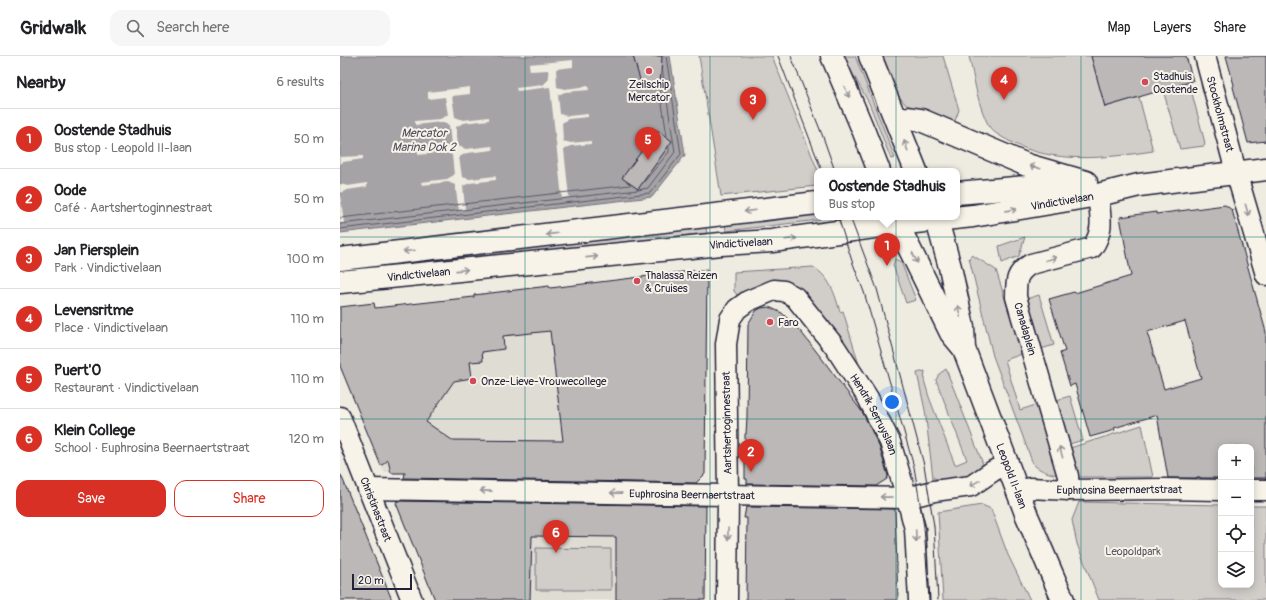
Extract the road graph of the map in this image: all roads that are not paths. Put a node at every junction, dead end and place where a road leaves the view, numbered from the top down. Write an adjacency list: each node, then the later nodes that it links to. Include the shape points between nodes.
1 (832, 56): 5 (street, one-way to 5)
2 (870, 56): 4 (street)
3 (1205, 56): 8 (street, Stockholmstraat)
4 (897, 120): 6 (street, one-way to 4); 9 (street, one-way to 4, via 1027,165 921,120)
5 (877, 168)
6 (915, 168)
7 (1266, 169): 8 (street, Vindictivelaan)
8 (1236, 172): 9 (street, Vindictivelaan, via 1139,185); 16 (street, Stockholmstraat, one-way to 16)
9 (1092, 188): 10 (street, Vindictivelaan); 12 (street, Vindictivelaan, one-way to 9); 23 (street, Canadaplein, one-way to 9, via 1068,476 1016,297 1016,286 1018,276 1031,264 1092,248 1098,240 1102,224)
10 (960, 193)
11 (814, 203): 15 (street, one-way to 15)
12 (960, 217)
13 (895, 220): 17 (street, Vindictivelaan, one-way to 13, via 772,241); 19 (street, Leopold II-laan, one-way to 19, via 951,333)
14 (936, 220): 19 (street, Leopold II-laan, one-way to 14, via 963,327)
15 (340, 259)
16 (1266, 275)
17 (340, 282)
18 (748, 301): 28 (street, Aartshertoginnestraat, via 737,309 730,319 726,344); 29 (street, Hendrik Serruyslaan, via 774,290 784,291 795,297 802,305 835,346 868,398 890,442)
19 (964, 349): 21 (street, Leopold II-laan)
20 (340, 418): 22 (street, Christinastraat)
21 (1008, 463): 27 (street, Leopold II-laan); 29 (street, Euphrosina Beernaertstraat, one-way to 29, via 971,486)
22 (368, 489): 28 (street, Euphrosina Beernaertstraat, one-way to 22); 30 (street, Christinastraat)
23 (1069, 490): 24 (street, Euphrosina Beernaertstraat); 27 (street, Euphrosina Beernaertstraat, via 1030,488)
24 (1218, 490)
25 (1254, 490): 26 (street)
26 (1266, 490)
27 (1018, 492): 33 (street, Leopold II-laan)
28 (728, 495): 29 (street, Euphrosina Beernaertstraat, one-way to 28); 31 (street, Aartshertoginnestraat, one-way to 31)
29 (907, 498): 32 (street, Hendrik Serruyslaan, one-way to 32, via 915,529)
30 (412, 600)
31 (727, 600)
32 (919, 600)
33 (1063, 600)

